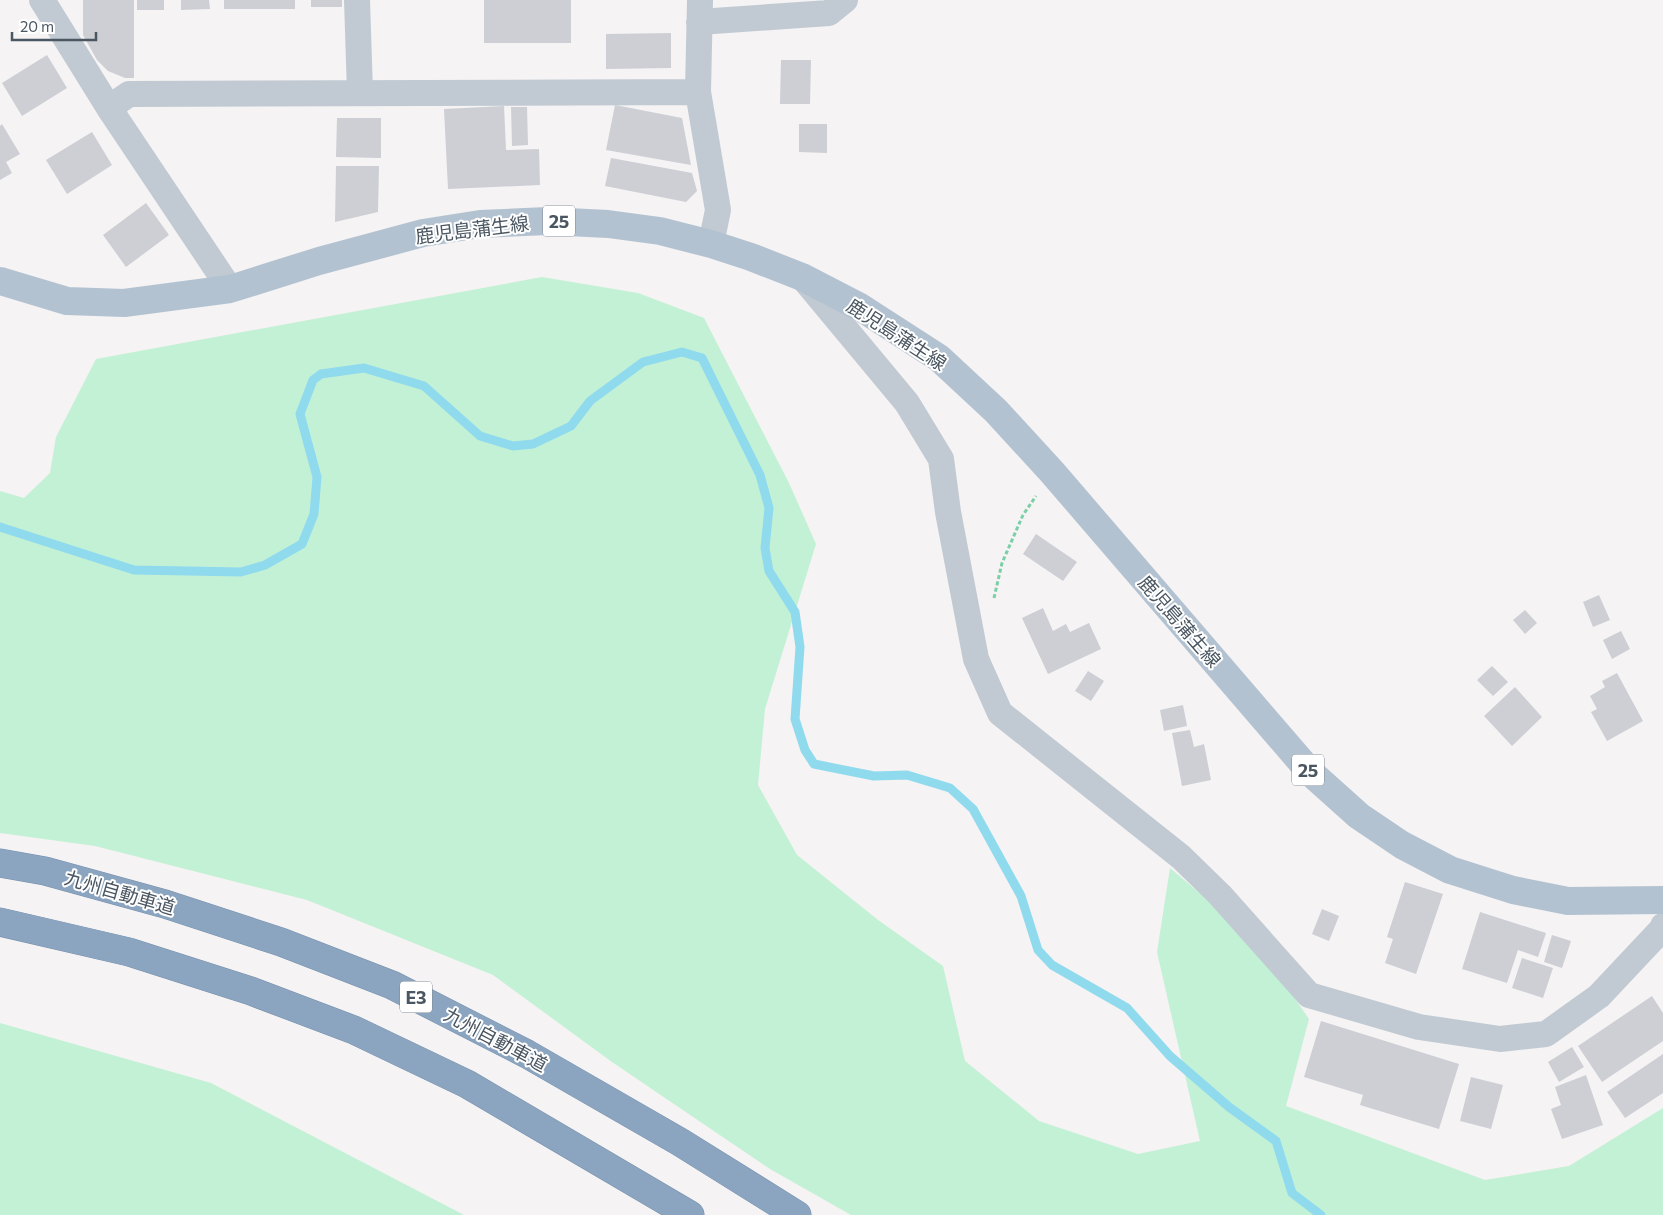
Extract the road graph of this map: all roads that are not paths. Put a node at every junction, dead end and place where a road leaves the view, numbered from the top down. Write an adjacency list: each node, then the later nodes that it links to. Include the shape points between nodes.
1 (42, 0): 7 (street)
2 (357, 0): 6 (street)
3 (845, 0): 4 (street, via 829,13)
4 (700, 11): 5 (street)
5 (698, 92): 6 (street); 8 (street, via 718,210)
6 (360, 94): 7 (street, via 129,94)
7 (109, 108): 11 (street)
8 (711, 244): 9 (main road, 鹿児島蒲生線 / 25); 11 (main road, 鹿児島蒲生線 / 25, via 608,224 547,221 480,224 423,233 319,261)
9 (802, 277): 13 (main road, 鹿児島蒲生線 / 25, via 860,307 939,358 996,411 1311,773 1359,816 1402,845 1450,870 1513,890 1568,901); 15 (street, via 907,403 941,459 976,659 1000,713 1181,857 1220,895 1310,995 1419,1027 1500,1039 1546,1034 1599,996)
10 (0, 281): 11 (main road, 鹿児島蒲生線 / 25, via 67,301 124,303)
11 (230, 290)
12 (0, 863): 17 (highway, 九州自動車道 / E3, via 45,871 165,904 281,942 392,985 527,1054 680,1142)
13 (1663, 900)
14 (0, 922): 16 (highway, via 128,952 251,991 354,1030 467,1084)
15 (1663, 926)
16 (690, 1215)
17 (797, 1215)

